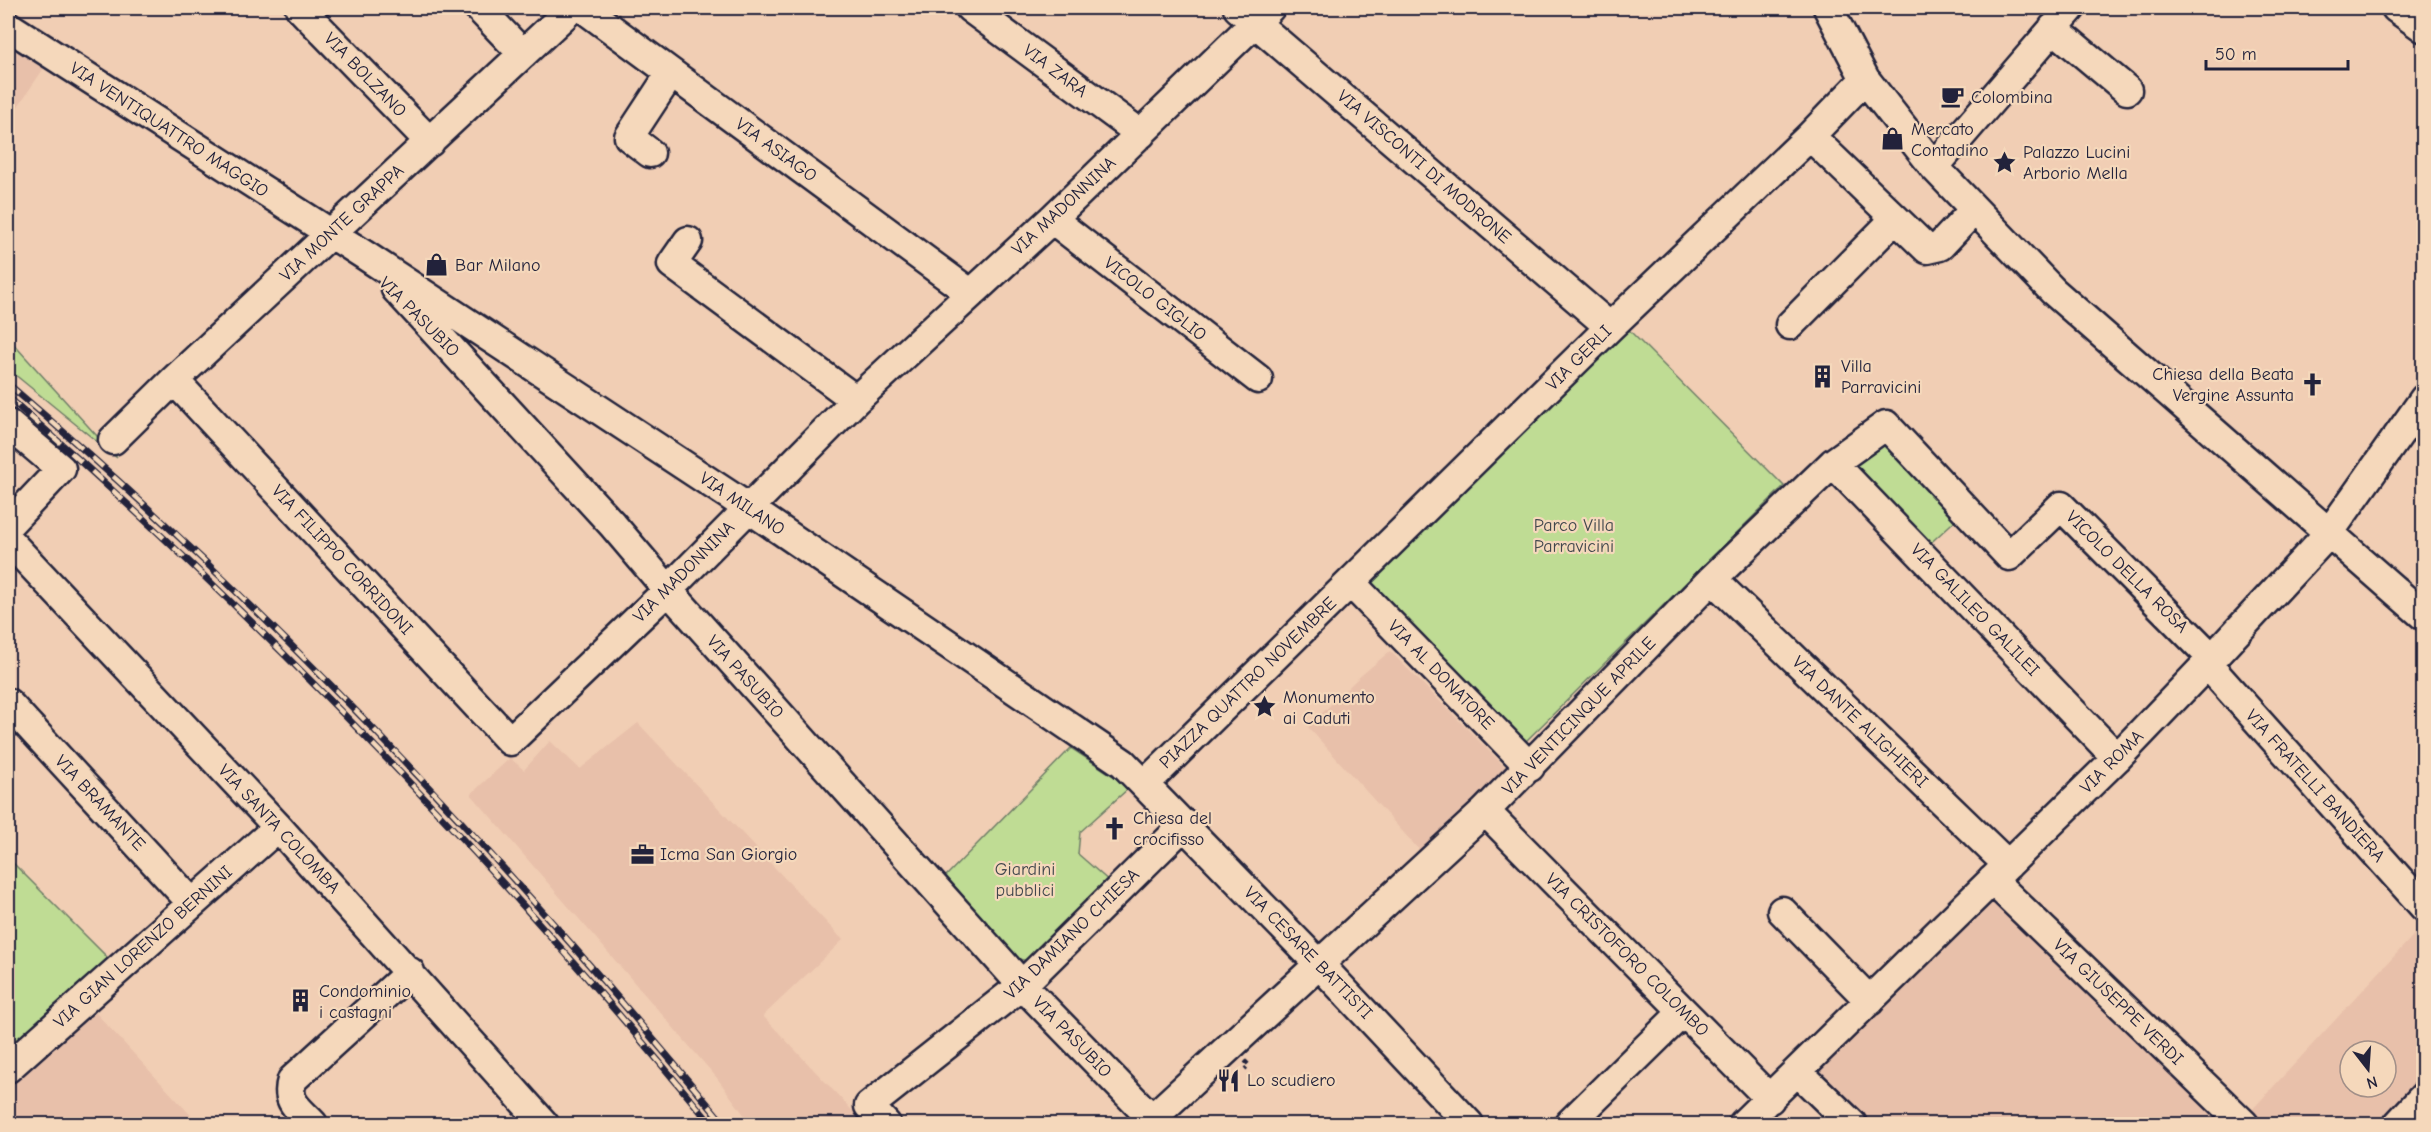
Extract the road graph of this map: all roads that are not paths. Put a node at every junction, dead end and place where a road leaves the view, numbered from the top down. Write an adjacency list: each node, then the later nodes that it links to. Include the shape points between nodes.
1 (300, 8): 18 (street, VIA BOLZANO)
2 (479, 8): 12 (street)
3 (573, 8): 12 (street, VIA MONTE GRAPPA)
4 (583, 8): 13 (street, VIA ASIAGO)
5 (970, 8): 16 (street, VIA ZARA)
6 (1828, 8): 14 (street)
7 (2396, 8): 11 (street)
8 (1254, 12): 16 (street, VIA MADONNINA); 28 (street, VIA VISCONTI DI MODRONE)
9 (2062, 18): 15 (street); 20 (street)
10 (8, 26): 24 (street, VIA VENTIQUATTRO MAGGIO)
11 (2424, 28)
12 (524, 54): 18 (street, VIA MONTE GRAPPA)
13 (671, 73): 19 (street, via 629,137); 26 (street, VIA ASIAGO)
14 (1865, 79): 17 (street, VIA GERLI); 20 (street)
15 (2127, 90)
16 (1140, 134): 22 (street, VIA MADONNINA)
17 (1810, 136): 23 (street); 28 (street, VIA GERLI)
18 (430, 142): 24 (street, VIA MONTE GRAPPA)
19 (650, 153)
20 (1934, 167): 21 (street)
21 (1974, 210): 23 (street, via 1933,249 1919,244); 38 (street, via 2053,291)
22 (1052, 219): 26 (street, VIA MADONNINA); 29 (street, VICOLO GIGLIO)
23 (1895, 219): 27 (street)
24 (330, 235): 30 (street, VIA MONTE GRAPPA); 36 (street, VIA MILANO); 42 (street, VIA PASUBIO, via 336,246 396,289)
25 (688, 241): 32 (street, via 672,264)
26 (970, 293): 32 (street, VIA MADONNINA)
27 (1790, 325)
28 (1610, 327): 41 (street, VIA GERLI)
29 (1258, 379)
30 (174, 380): 34 (street, VIA MONTE GRAPPA); 46 (street, VIA FILIPPO CORRIDONI)
31 (2424, 399): 38 (street, VIA ROMA)
32 (856, 400): 36 (street, VIA MADONNINA)
33 (8, 424): 37 (street, via 61,469)
34 (113, 440)
35 (1833, 463): 40 (street, VIA VENTICINQUE APRILE); 44 (street, VICOLO DELLA ROSA, via 1887,425 2009,556 2061,506); 47 (street, VIA GALILEO GALILEI)
36 (748, 507): 42 (street, VIA MADONNINA); 49 (street, VIA MILANO, via 1123,763)
37 (8, 525)
38 (2329, 533): 43 (street); 44 (street, VIA ROMA)
39 (8, 540): 52 (street, VIA SANTA COLOMBA)
40 (1712, 579): 48 (street, VIA VENTICINQUE APRILE); 53 (street, VIA DANTE ALIGHIERI)
41 (1351, 583): 48 (street, VIA AL DONATORE); 49 (street, PIAZZA QUATTRO NOVEMBRE)
42 (668, 590): 46 (street, VIA MADONNINA); 59 (street, VIA PASUBIO)
43 (2424, 616)
44 (2210, 661): 47 (street, VIA ROMA); 55 (street, VIA FRATELLI BANDIERA)
45 (8, 703): 54 (street, VIA BRAMANTE)
46 (510, 741)
47 (2117, 758): 53 (street, VIA ROMA)
48 (1530, 767): 50 (street, VIA VENTICINQUE APRILE)
49 (1145, 784): 51 (street, VIA CESARE BATTISTI)
50 (1485, 812): 57 (street, VIA VENTICINQUE APRILE); 61 (street, VIA CRISTOFORO COLOMBO)
51 (1185, 824): 57 (street, VIA CESARE BATTISTI); 59 (street, VIA DAMIANO CHIESA)
52 (278, 827): 54 (street, VIA GIAN LORENZO BERNINI); 58 (street, VIA SANTA COLOMBA)
53 (2000, 872): 60 (street, VIA ROMA); 74 (street, VIA GIUSEPPE VERDI)
54 (192, 903): 62 (street, VIA GIAN LORENZO BERNINI)
55 (2424, 907)
56 (1782, 911): 60 (street)
57 (1319, 964): 67 (street, VIA VENTICINQUE APRILE); 70 (street, VIA CESARE BATTISTI)
58 (410, 972): 68 (street, via 292,1080 290,1100); 69 (street, VIA SANTA COLOMBA)
59 (1022, 986): 66 (street, VIA DAMIANO CHIESA); 67 (street, VIA PASUBIO)
60 (1870, 1001): 63 (street, VIA ROMA)
61 (1683, 1012): 65 (street, VIA CRISTOFORO COLOMBO); 71 (street)
62 (8, 1068)
63 (1798, 1072): 65 (street, VIA ROMA); 73 (street)
64 (2424, 1096): 75 (street)
65 (1770, 1099): 72 (street, VIA ROMA)
66 (878, 1115)
67 (1152, 1123)
68 (313, 1125)
69 (544, 1125)
70 (1469, 1125)
71 (1569, 1125)
72 (1743, 1125)
73 (1852, 1125)
74 (2244, 1125)
75 (2398, 1125)

